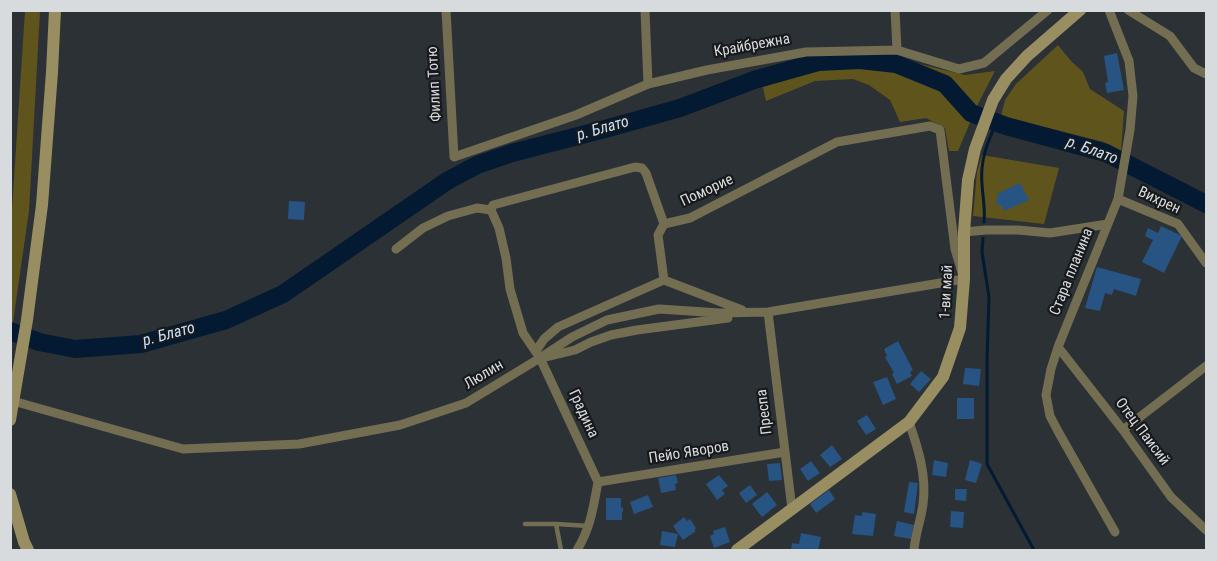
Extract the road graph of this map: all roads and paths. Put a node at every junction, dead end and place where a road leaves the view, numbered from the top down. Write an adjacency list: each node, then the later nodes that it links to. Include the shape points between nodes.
1 (55, 10): 28 (street, via 42,205)
2 (446, 10): 12 (street, Филип Тотю)
3 (645, 10): 11 (street)
4 (896, 10): 9 (street)
5 (1048, 10): 9 (street, Крайбрежна, via 984,63 959,69)
6 (1080, 10): 17 (street, 1-ви май, via 1027,56 993,100 968,180)
7 (1109, 10): 13 (street, Стара планина, via 1129,61 1133,96)
8 (1128, 10): 10 (street, via 1170,36 1194,68)
9 (897, 50): 11 (street, Крайбрежна, via 806,51)
10 (1206, 74)
11 (648, 84): 12 (street, Крайбрежна, via 576,115)
12 (454, 157)
13 (1118, 199): 16 (street, Стара планина); 19 (street, Вихрен, via 1178,224)
14 (491, 210): 15 (street, Поморие, via 499,202 635,167 646,173); 18 (street, via 477,208 448,216 423,228); 26 (street, via 499,228 523,333)
15 (664, 224): 20 (street, Поморие, via 690,218 837,142 930,126 940,130 955,249); 21 (street, via 658,235)
16 (1108, 224): 17 (street, via 1050,233); 25 (street, Стара планина)
17 (964, 232): 20 (street, 1-ви май)
18 (396, 249)
19 (1206, 263)
20 (964, 279): 24 (street, Люлин); 30 (street, 1-ви май, via 960,328 944,377)
21 (664, 280): 22 (street); 26 (street, via 558,327 544,339)
22 (744, 311): 23 (street, Люлин); 26 (street, Люлин, via 659,309 607,320)
23 (757, 311): 24 (street, Люлин); 26 (street, via 611,335 575,350)
24 (768, 312): 32 (street, Преспа)
25 (1058, 347): 31 (street, Отец Паисий); 40 (street, Стара планина, via 1046,395 1050,416)
26 (538, 355): 28 (street, Люлин, via 466,403 400,425 299,444 183,449); 33 (street, Градина)
27 (1206, 366): 31 (street)
28 (13, 401): 29 (street)
29 (11, 417)
30 (909, 422): 35 (street, 1-ви май); 45 (street, via 923,476 923,503)
31 (1122, 430): 39 (street, Отец Паисий, via 1171,497)
32 (785, 452): 33 (street, Пейо Яворов); 35 (street, Преспа)
33 (598, 483): 38 (street)
34 (10, 494): 41 (street)
35 (792, 509): 44 (street, 1-ви май)
36 (525, 524): 37 (lane)
37 (556, 524): 38 (lane); 42 (lane)
38 (589, 526): 43 (street)
39 (1206, 530)
40 (1115, 532)
41 (28, 550)
42 (561, 550)
43 (577, 550)
44 (737, 550)
45 (914, 550)

